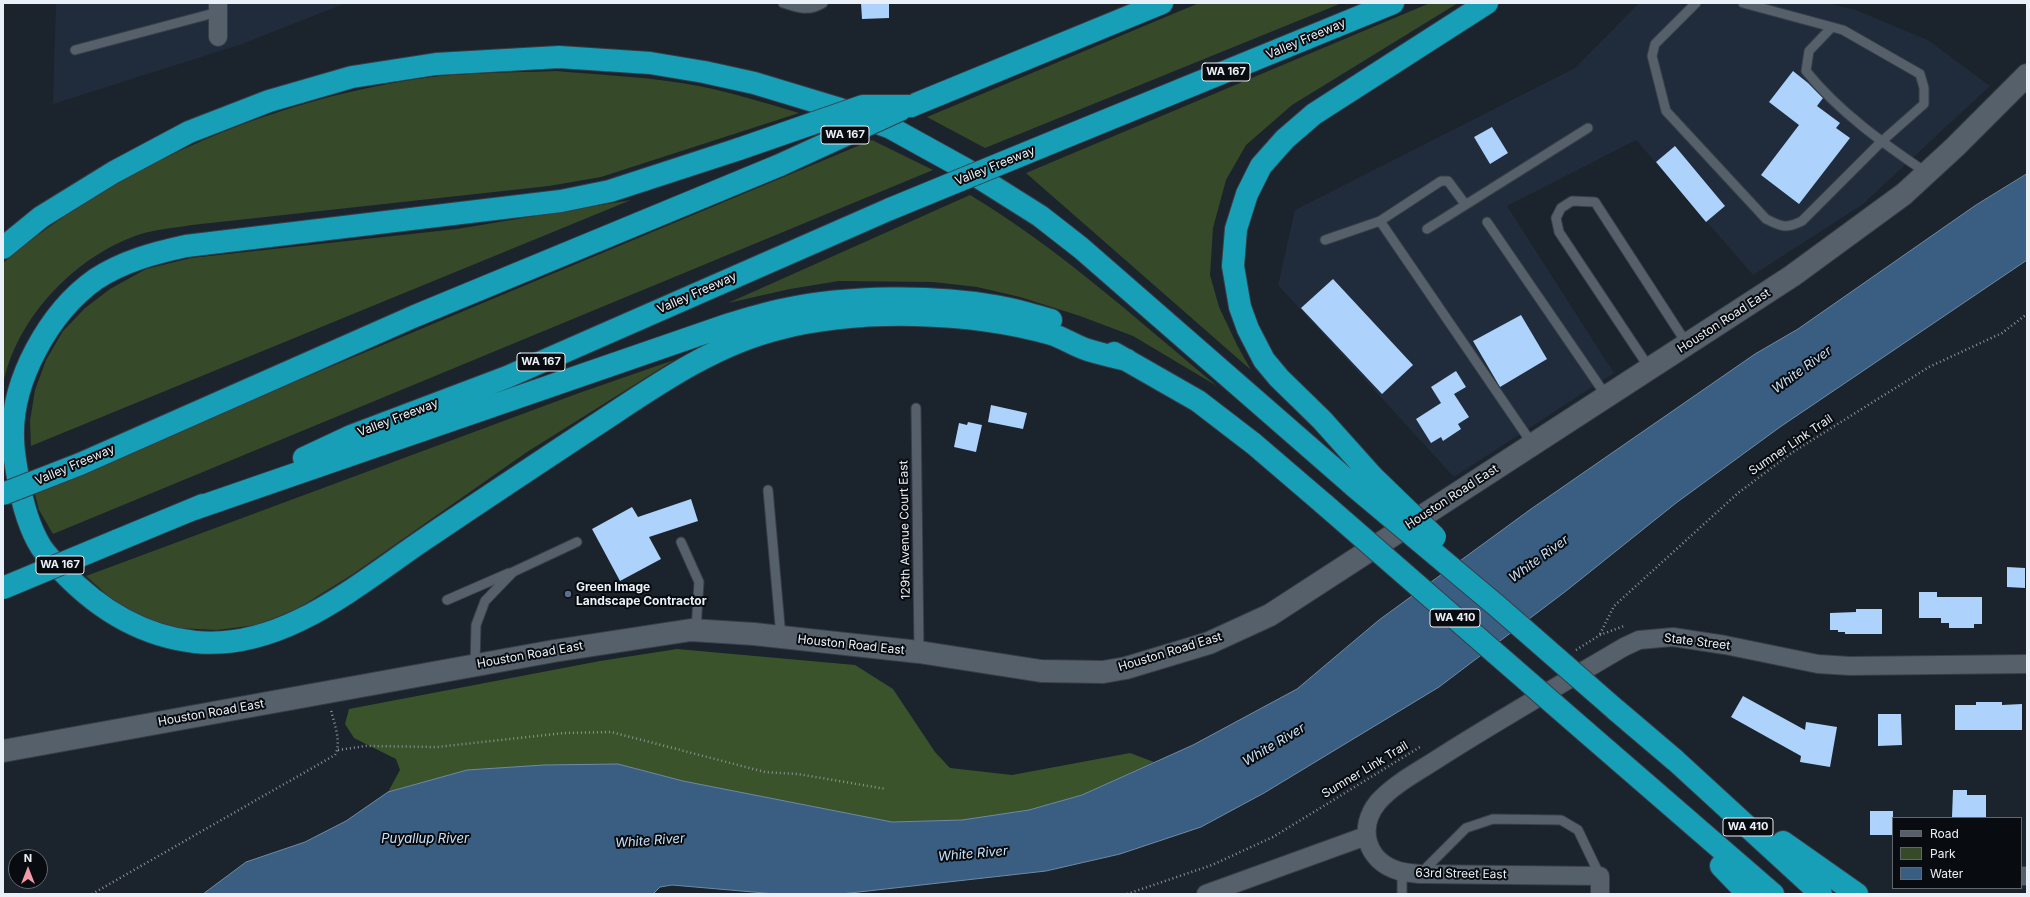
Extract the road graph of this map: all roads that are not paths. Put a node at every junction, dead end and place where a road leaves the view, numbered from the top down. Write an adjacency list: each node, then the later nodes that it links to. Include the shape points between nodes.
1 (783, 3): 2 (lane, via 801,9 816,8)
2 (823, 3)
3 (1162, 3): 13 (highway, Valley Freeway / WA 167)
4 (1393, 3): 32 (highway, Valley Freeway / WA 167, bridge, via 890,209 507,376 351,436)
5 (1487, 3): 29 (highway, via 1314,114 1284,139 1262,166 1247,194 1236,229 1233,266 1240,307 1248,329 1264,360 1322,420)
6 (1696, 3): 15 (lane, via 1656,44 1652,56 1666,111 1766,219 1781,226 1792,226 1802,221)
7 (1743, 3): 9 (lane)
8 (218, 8): 10 (street); 11 (lane)
9 (1832, 27): 15 (lane, via 1809,51 1806,71 1821,90); 15 (lane, via 1843,30 1920,74 1924,88 1924,104)
10 (218, 37)
11 (74, 50)
12 (2027, 75): 16 (street, Houston Road East)
13 (911, 106): 24 (highway, bridge, via 863,106 610,191 561,201 186,246 121,264 93,281 69,303 47,330 29,363 16,401 12,436 21,498 41,546 77,588 116,617 138,627 190,642 222,643 254,638 278,632 295,624 362,583 520,475 679,372 735,344 778,329 832,319 877,315 948,316 1053,334 1087,350); 31 (highway, Valley Freeway / WA 167, bridge, via 780,165 415,316 80,464)
14 (1588, 128): 17 (lane)
15 (1881, 142): 16 (lane)
16 (1927, 173): 23 (street, Houston Road East, via 1904,194 1792,276)
17 (1465, 204): 18 (lane, via 1448,181 1441,181); 20 (lane)
18 (1380, 221): 21 (lane); 28 (lane)
19 (1487, 222): 26 (lane)
20 (1427, 229)
21 (1325, 240)
22 (3, 248): 29 (highway, via 48,213 114,172 189,132 269,101 352,77 436,64 559,57 623,60 696,71 754,83 806,98 891,128 1003,192 1040,216 1081,248)
23 (1687, 345): 25 (street, Houston Road East); 25 (lane, via 1595,202 1572,201 1561,208 1556,218 1559,232)
24 (1127, 360): 32 (highway, via 1056,321 996,306 951,300 832,301 785,309 727,325); 44 (highway, WA 410, bridge, via 1198,401 1254,444)
25 (1650, 369): 26 (street, Houston Road East)
26 (1608, 397): 28 (street, Houston Road East)
27 (916, 408): 40 (lane, 129th Avenue Court East)
28 (1533, 445): 40 (street, Houston Road East, via 1270,615 1209,643 1103,672 1040,671)
29 (1364, 482): 45 (highway, WA 410, bridge, via 1436,538 1497,606)
30 (768, 490): 39 (lane)
31 (3, 494)
32 (191, 510): 36 (highway, Valley Freeway / WA 167, bridge)
33 (577, 542): 35 (lane)
34 (681, 542): 38 (lane, via 699,582)
35 (513, 572): 37 (lane); 42 (lane, via 486,601 478,619 474,639)
36 (3, 588)
37 (447, 600)
38 (696, 630): 39 (street, Houston Road East); 42 (street, Houston Road East, via 626,638)
39 (781, 637): 40 (street, Houston Road East)
40 (918, 652)
41 (2027, 664): 46 (street, State Street, via 1850,666 1818,664 1699,640 1673,637 1639,640 1481,731 1392,789 1378,802 1372,812)
42 (475, 665): 43 (street, Houston Road East)
43 (3, 751)
44 (1619, 760): 53 (highway); 54 (highway, WA 410)
45 (1676, 761): 55 (highway, WA 410); 56 (highway, via 1801,856)
46 (1366, 836): 47 (street, 63rd Street East, via 1376,857); 50 (street)
47 (1402, 871): 48 (street, 63rd Street East); 51 (lane)
48 (1420, 874): 49 (street, 63rd Street East); 49 (lane, via 1466,828 1493,819 1561,820 1578,830)
49 (1600, 876): 52 (street)
50 (1206, 894)
51 (1402, 894)
52 (1600, 894)
53 (1748, 894)
54 (1773, 894)
55 (1821, 894)
56 (1857, 894)

